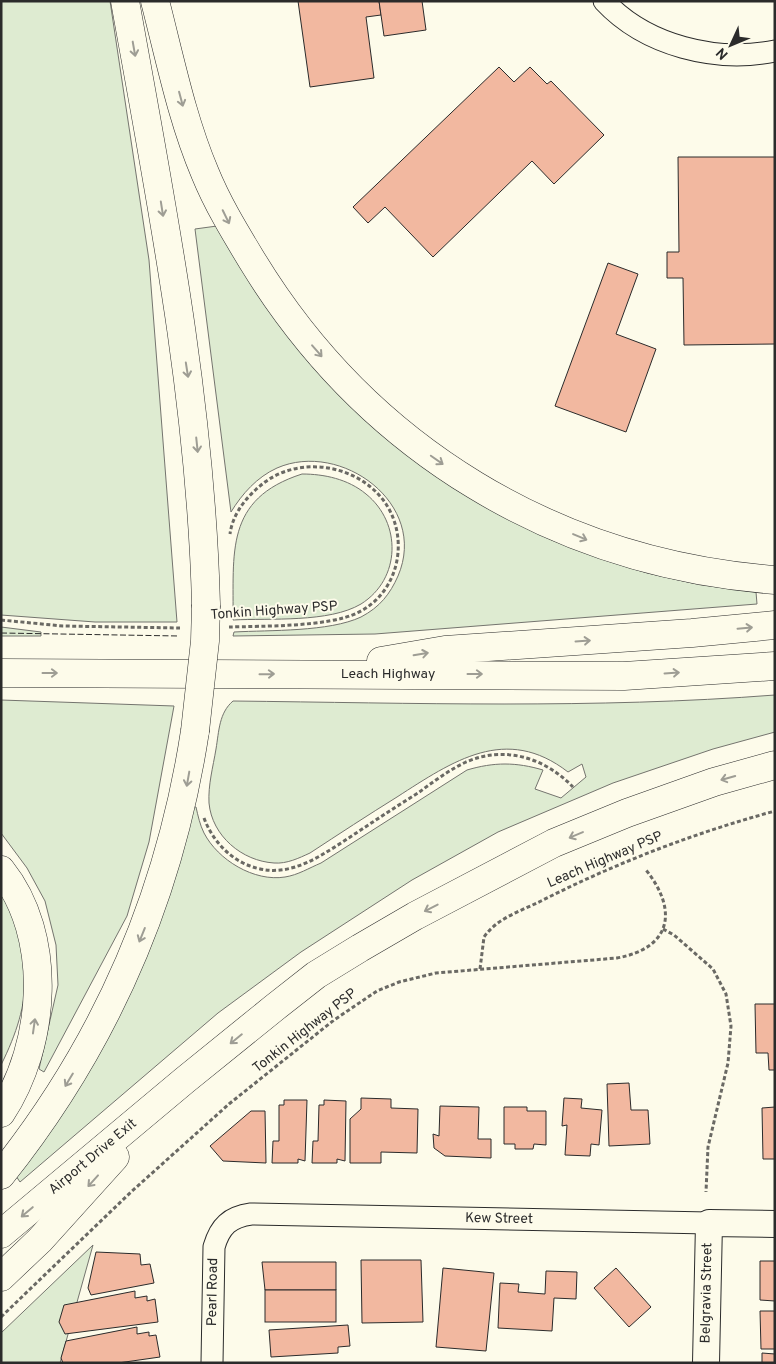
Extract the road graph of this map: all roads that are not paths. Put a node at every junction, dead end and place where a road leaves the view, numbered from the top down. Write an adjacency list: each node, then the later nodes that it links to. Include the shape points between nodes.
1 (125, 1): 14 (highway, one-way to 14, bridge, via 192,396 199,464 205,641 187,784 165,870 139,942 90,1045 31,1138)
2 (155, 1): 5 (highway, one-way to 5, via 184,112 205,173 229,224 297,328 379,414 432,457 483,492 588,541 686,569)
3 (604, 1): 4 (street, via 650,35 700,52 752,55)
4 (775, 51)
5 (775, 580)
6 (775, 625): 9 (highway, one-way to 6, via 445,650)
7 (775, 666): 9 (highway, Leach Highway, one-way to 7, via 624,676)
8 (1, 673): 9 (highway, Leach Highway, one-way to 9)
9 (304, 674)
10 (775, 765): 12 (highway, one-way to 12, via 714,782 554,843 415,916 316,975)
11 (1, 870): 13 (highway, one-way to 11, via 22,1073 34,1030 37,998 36,958 29,926)
12 (185, 1080): 18 (highway, Airport Drive Exit, one-way to 18); 19 (highway, one-way to 19, via 40,1240)
13 (1, 1113)
14 (1, 1175)
15 (709, 1223): 16 (street, Kew Street, via 251,1214 238,1216); 17 (street, Kew Street); 21 (street, Belgravia Street)
16 (225, 1224): 20 (street, Pearl Road, via 214,1247)
17 (775, 1224)
18 (1, 1234)
19 (1, 1277)
20 (212, 1363)
21 (706, 1363)

